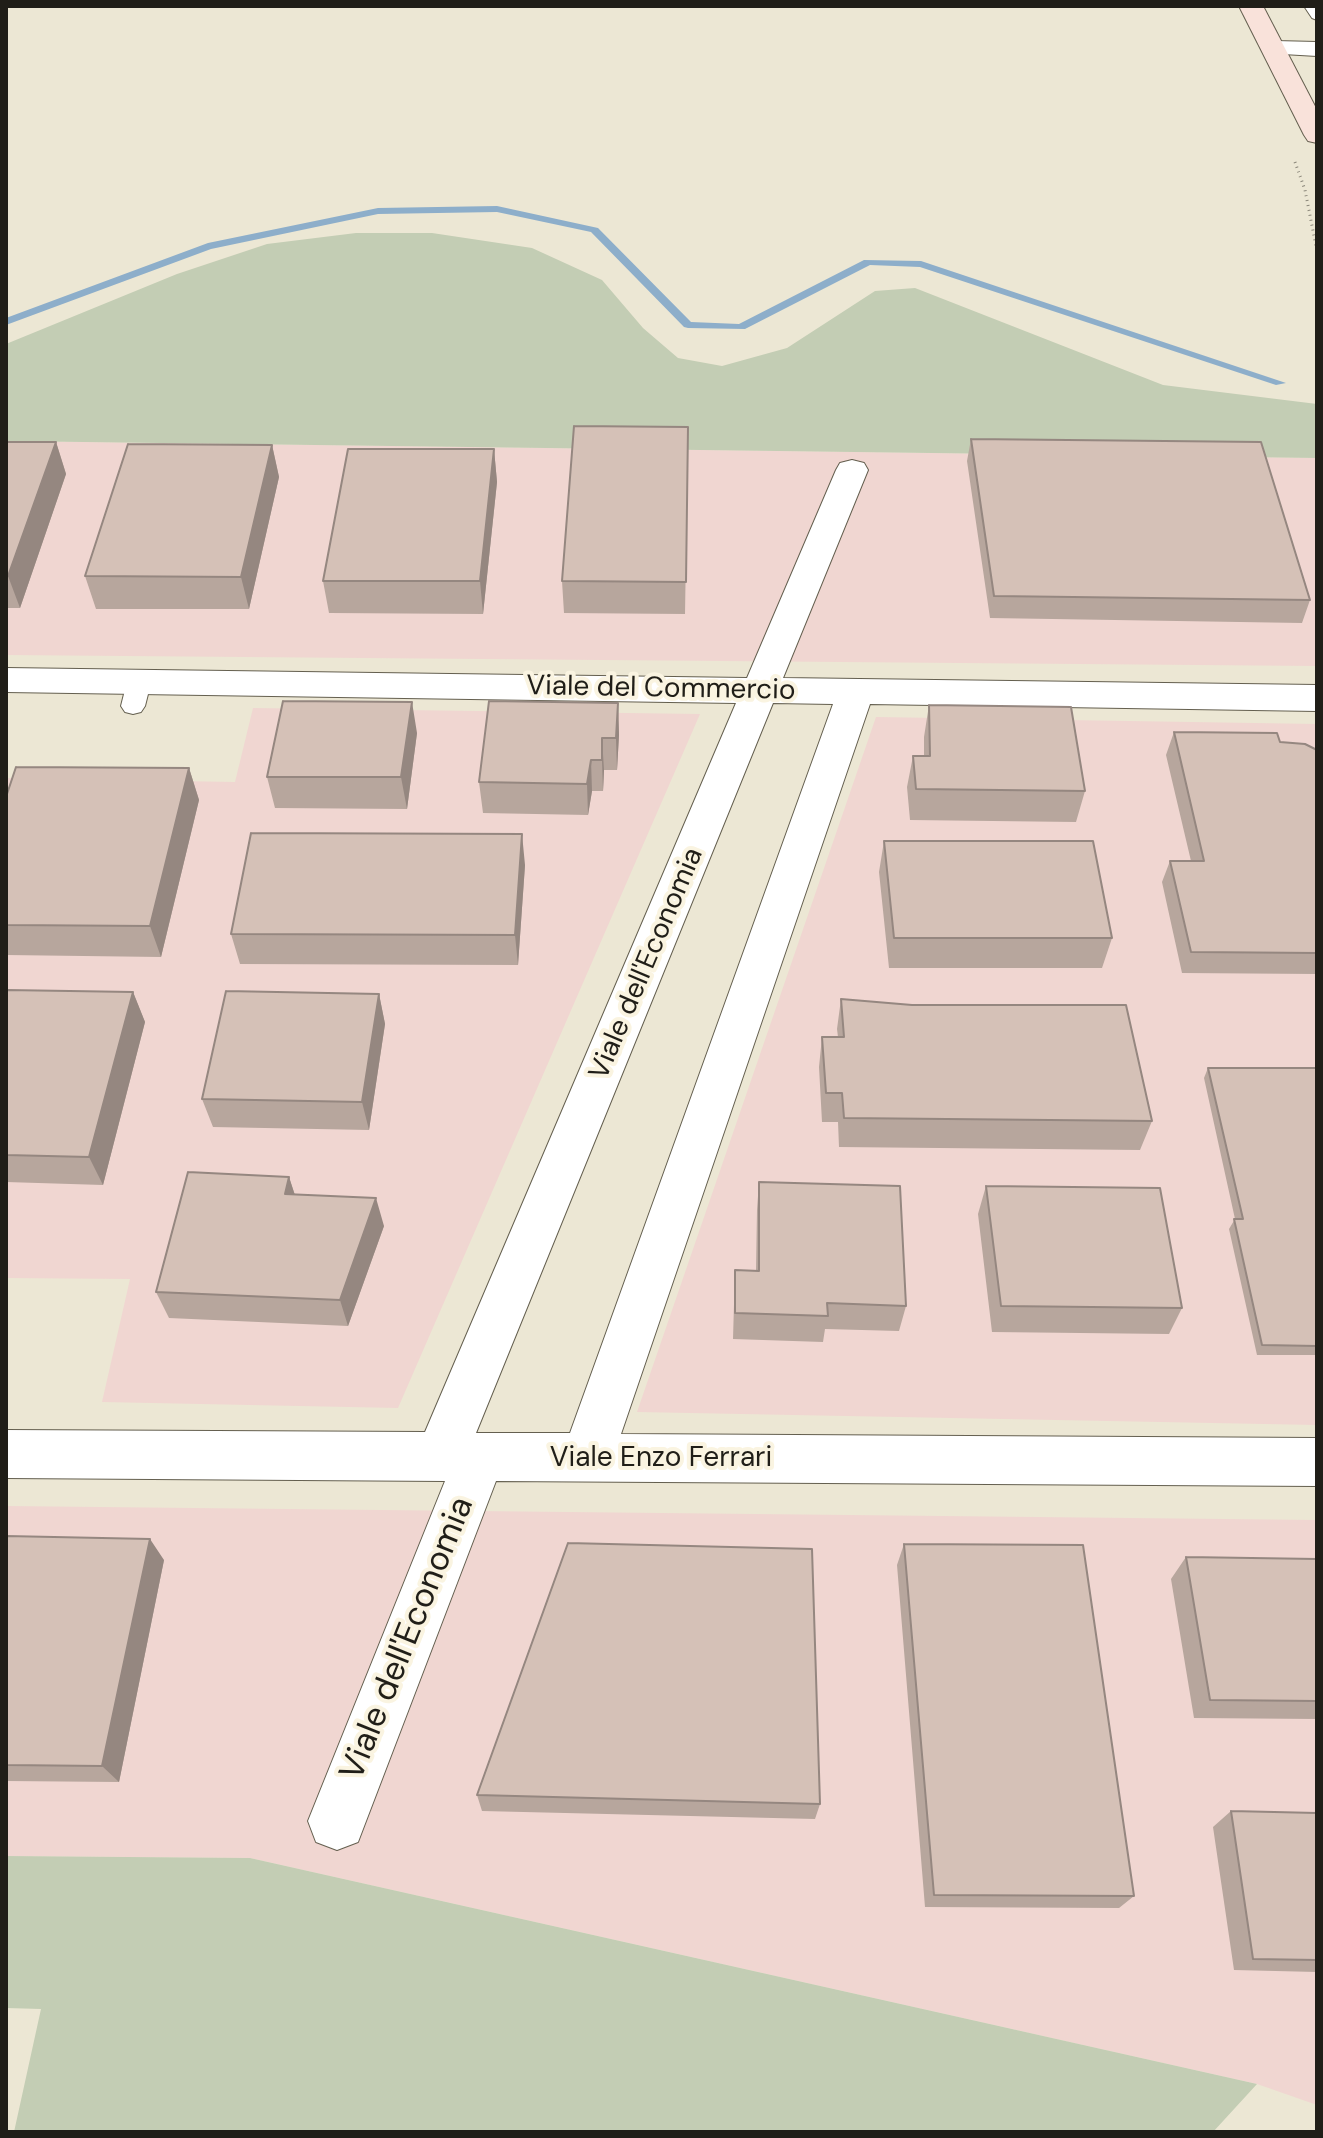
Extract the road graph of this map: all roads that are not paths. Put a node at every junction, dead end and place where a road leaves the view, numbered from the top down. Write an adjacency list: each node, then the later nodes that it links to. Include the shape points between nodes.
1 (1251, 6): 4 (street)
2 (1312, 6): 3 (lane)
3 (1317, 15)
4 (1275, 48): 5 (street); 6 (street)
5 (1317, 49)
6 (1317, 135)
7 (852, 470): 9 (street, Viale dell'Economia)
8 (6, 680): 9 (street, Viale del Commercio, via 136,694)
9 (762, 690): 10 (street, Viale del Commercio); 13 (street, Viale dell'Economia)
10 (856, 691): 11 (street, Viale del Commercio); 14 (street)
11 (1317, 698)
12 (6, 1454): 13 (street, Viale Enzo Ferrari)
13 (460, 1457): 14 (street, Viale Enzo Ferrari); 16 (street, Viale dell'Economia)
14 (587, 1458): 15 (street, Viale Enzo Ferrari)
15 (1317, 1462)
16 (337, 1821)

